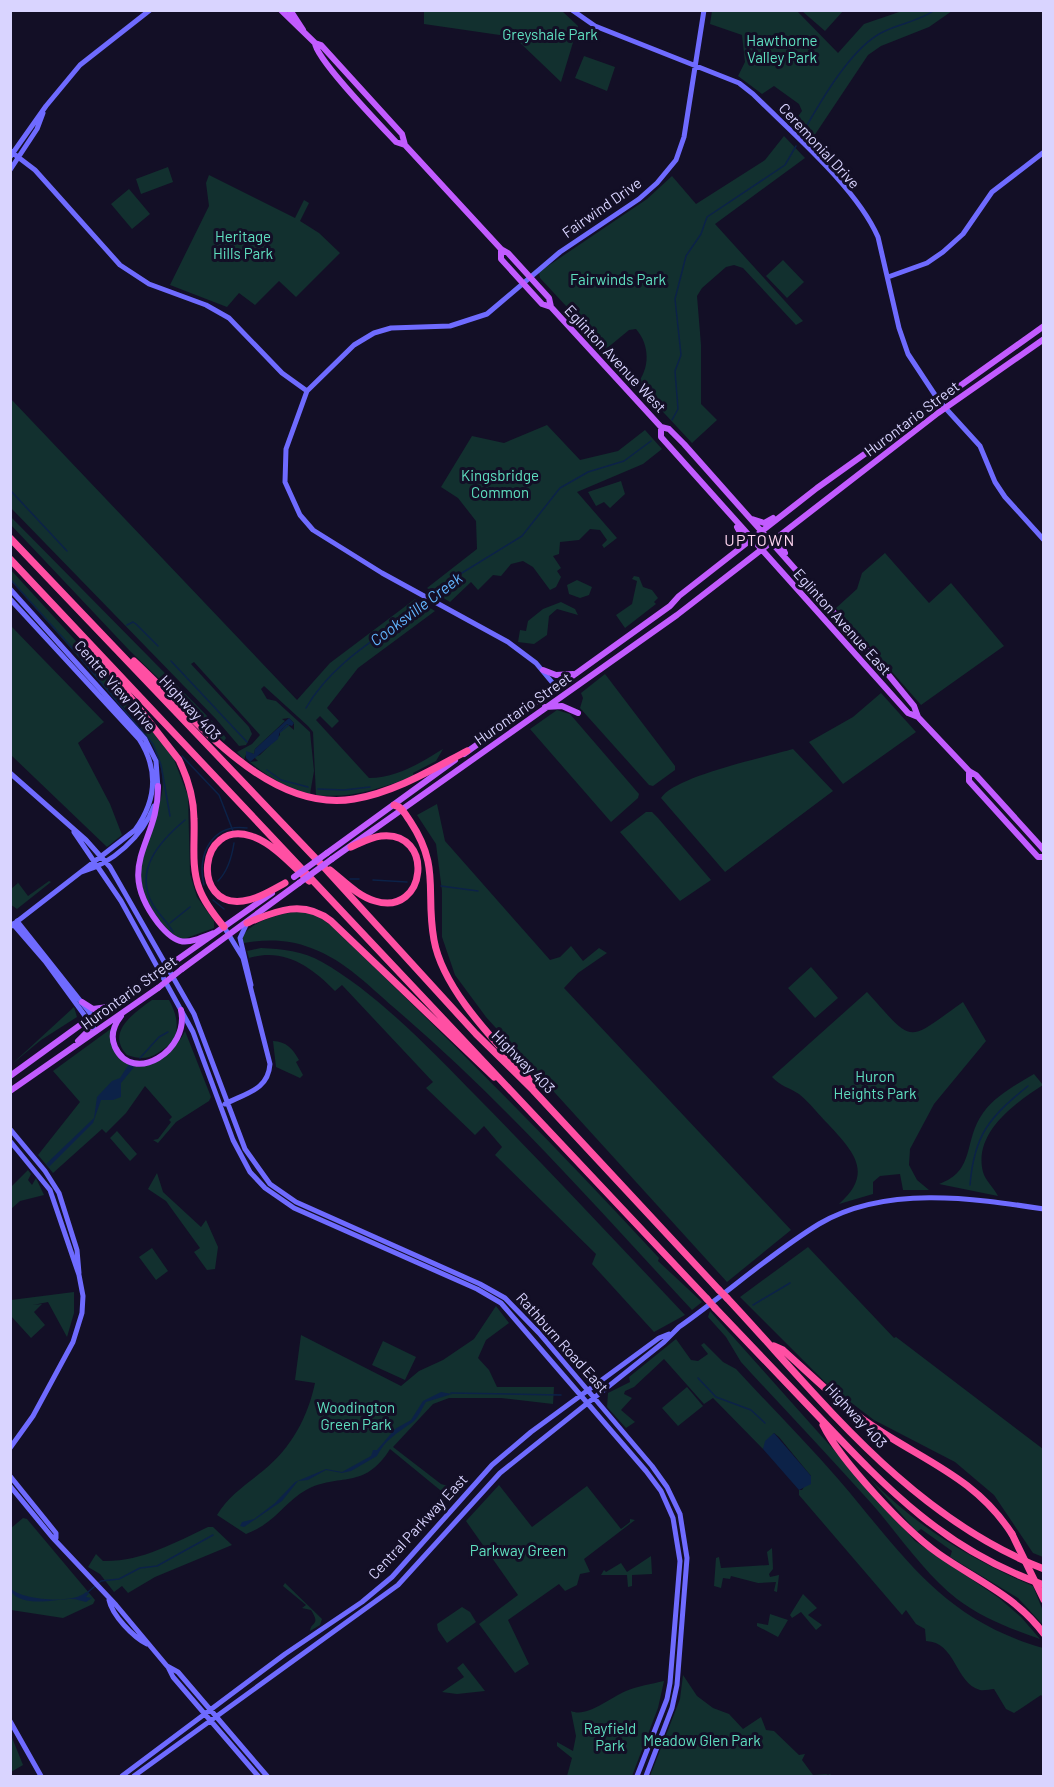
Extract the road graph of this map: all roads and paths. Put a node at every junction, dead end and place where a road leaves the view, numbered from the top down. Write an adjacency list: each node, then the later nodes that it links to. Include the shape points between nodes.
1 (150, 10): 9 (street, via 89,57 46,106)
2 (281, 10): 6 (main road, Eglinton Avenue West)
3 (290, 10): 6 (main road, Eglinton Avenue West)
4 (572, 10): 7 (street, Ceremonial Drive, via 595,26)
5 (705, 10): 7 (street, Fairwind Drive)
6 (304, 30): 11 (main road, Eglinton Avenue West, via 402,134 405,145)
7 (697, 67): 12 (street, Fairwind Drive, via 679,154 664,177); 13 (street, Ceremonial Drive, via 745,88 835,177 874,229)
8 (1044, 153): 13 (street, via 992,192 951,246 927,263)
9 (13, 155): 10 (street); 18 (street, via 35,170 120,265 149,284 207,305 229,318 282,373)
10 (10, 170)
11 (501, 249): 12 (main road, Eglinton Avenue West); 14 (main road, Eglinton Avenue West, via 501,259)
12 (529, 276): 14 (street, Fairwind Drive); 15 (main road, Eglinton Avenue West, via 549,298)
13 (888, 277): 19 (street, Ceremonial Drive, via 903,342)
14 (522, 282): 15 (main road, Eglinton Avenue West, via 542,304); 18 (street, Fairwind Drive, via 494,309 463,324 405,325 374,333 339,358)
15 (551, 307): 21 (main road, Eglinton Avenue West)
16 (1044, 326): 19 (main road, Hurontario Street)
17 (1044, 339): 20 (main road, Hurontario Street)
18 (307, 391): 39 (street, via 288,441 284,472 300,515 331,542 508,642)
19 (939, 400): 20 (street, Ceremonial Drive); 24 (main road, Hurontario Street)
20 (946, 407): 25 (main road, Hurontario Street); 29 (street, Ceremonial Drive, via 980,446 1005,497)
21 (661, 427): 22 (main road, Eglinton Avenue West, via 661,437); 23 (main road, Eglinton Avenue West, via 669,429)
22 (727, 512): 28 (main road, Eglinton Avenue West); 32 (main road, via 742,538)
23 (747, 515): 24 (main road, via 764,523); 26 (main road, Eglinton Avenue West)
24 (782, 515): 26 (main road, Hurontario Street)
25 (794, 523): 30 (main road, Hurontario Street); 34 (main road, via 783,534 781,544)
26 (762, 531): 28 (main road, Hurontario Street); 30 (main road, Eglinton Avenue West)
27 (10, 538): 38 (highway, Highway 403)
28 (752, 539): 31 (main road, Eglinton Avenue East); 32 (main road, Hurontario Street)
29 (1044, 540)
30 (771, 542): 31 (main road, Hurontario Street); 34 (main road, Eglinton Avenue East)
31 (761, 549): 42 (main road, Hurontario Street, via 677,615); 44 (main road, Eglinton Avenue East, via 908,713)
32 (730, 555): 40 (main road, Hurontario Street, via 670,606)
33 (10, 558): 37 (highway, Highway 403)
34 (795, 569): 44 (main road, Eglinton Avenue East, via 882,667 914,706)
35 (10, 589): 48 (street, Centre View Drive, via 145,739 156,761)
36 (10, 599): 56 (street, Centre View Drive, via 133,732 148,755 153,783 148,811 135,830)
37 (93, 648): 61 (highway, Highway 403); 64 (highway, via 179,760 193,806 198,885)
38 (116, 648): 45 (highway, via 246,765 267,781 297,794 331,800 365,796 405,783); 58 (highway, Highway 403)
39 (543, 670): 40 (main road, via 556,675); 41 (street)
40 (574, 674): 41 (main road, Hurontario Street)
41 (556, 687): 45 (main road, Hurontario Street)
42 (545, 707): 43 (main road, via 562,706); 50 (main road, Hurontario Street)
43 (578, 713)
44 (918, 717): 46 (main road, Eglinton Avenue East)
45 (467, 751): 49 (main road, Hurontario Street)
46 (969, 771): 53 (main road, Eglinton Avenue East); 55 (main road, Eglinton Avenue East, via 969,781 1038,857)
47 (10, 773): 51 (street)
48 (158, 786): 56 (street, Centre View Drive, via 154,806 142,829 128,844); 65 (main road, via 159,802 138,862 144,901 176,941 189,942)
49 (394, 805): 50 (highway); 54 (main road, Hurontario Street)
50 (402, 809): 52 (main road, Hurontario Street); 77 (highway, via 428,855 434,940 446,976)
51 (71, 828): 56 (street, Rathburn Road East); 57 (street, Rathburn Road East)
52 (351, 847): 54 (main road, Hurontario Street); 58 (highway, via 381,836 402,840 413,850 418,862 419,873 413,887 397,901 376,902)
53 (1044, 850)
54 (330, 856): 59 (main road, Hurontario Street, bridge)
55 (1044, 857)
56 (103, 858): 57 (street); 79 (street, Rathburn Road East, via 201,1028)
57 (96, 863): 63 (street); 71 (street, Rathburn Road East, via 122,901)
58 (320, 863): 77 (highway, Highway 403, via 476,1034)
59 (296, 880): 60 (main road, Hurontario Street); 62 (main road, Hurontario Street)
60 (285, 883): 61 (highway, via 251,899 228,900 209,880 209,854 225,838 251,836); 64 (main road, Hurontario Street)
61 (321, 887): 76 (highway, Highway 403)
62 (247, 923): 66 (main road, Hurontario Street); 67 (street); 76 (highway, via 288,908 318,912 487,1072)
63 (14, 924): 68 (street); 72 (street)
64 (224, 927): 65 (main road, Hurontario Street); 66 (street)
65 (214, 933): 69 (main road, Hurontario Street, bridge)
66 (230, 935): 67 (street); 70 (main road, Hurontario Street, bridge)
67 (239, 944): 79 (street, via 250,973 250,992 269,1057 269,1070 260,1087)
68 (82, 1002): 69 (main road, via 93,1009); 72 (street)
69 (111, 1006): 72 (main road, Hurontario Street)
70 (133, 1006): 71 (main road, via 118,1021 113,1038 124,1059 139,1064 154,1060 178,1041); 73 (main road, Hurontario Street)
71 (181, 1010): 80 (street, Rathburn Road East)
72 (91, 1021): 73 (street); 74 (main road, via 79,1041); 75 (main road, Hurontario Street)
73 (96, 1031): 74 (main road, Hurontario Street)
74 (46, 1068): 78 (main road, Hurontario Street)
75 (10, 1076)
76 (504, 1083): 91 (highway, Highway 403, bridge)
77 (533, 1090): 86 (highway, Highway 403, bridge)
78 (10, 1091)
79 (228, 1102): 80 (street); 87 (street, Rathburn Road East, via 245,1149 270,1184 296,1202 505,1298)
80 (221, 1106): 88 (street, Rathburn Road East, via 239,1154 265,1188 294,1208 501,1303)
81 (10, 1129): 83 (street)
82 (10, 1141): 83 (street)
83 (43, 1174): 92 (street, via 79,1275 82,1313 76,1335 33,1416)
84 (1044, 1209): 85 (street, Central Parkway East, via 932,1198 897,1200 856,1209 820,1224 793,1242)
85 (670, 1334): 87 (street, Central Parkway East); 89 (street, Central Parkway East)
86 (769, 1344): 97 (highway, Highway 403, via 878,1460 923,1501 981,1540); 99 (highway, bridge, via 783,1350 872,1425 958,1477 988,1503 1012,1534)
87 (588, 1391): 88 (street, Central Parkway East); 89 (street, Rathburn Road East)
88 (582, 1395): 90 (street, Rathburn Road East); 102 (street, Central Parkway East, via 492,1465 392,1577)
89 (594, 1398): 90 (street, Central Parkway East); 113 (street, Rathburn Road East, via 667,1487 680,1514 686,1543 677,1685)
90 (588, 1402): 104 (street, Central Parkway East, via 500,1473 398,1585); 112 (street, Rathburn Road East, via 661,1491 679,1544 670,1683)
91 (819, 1417): 98 (highway, Highway 403, via 916,1514 982,1557); 100 (highway, via 829,1436 876,1494 918,1537 1017,1604)
92 (13, 1440): 93 (street)
93 (10, 1448)
94 (10, 1476): 96 (street)
95 (10, 1486): 96 (street)
96 (56, 1538): 101 (street)
97 (1044, 1569)
98 (1044, 1585)
99 (1044, 1600)
100 (1044, 1634)
101 (167, 1666): 102 (street, via 178,1672); 103 (street)
102 (211, 1710): 103 (street, Central Parkway East); 104 (street)
103 (205, 1714): 105 (street); 108 (street, Central Parkway East)
104 (215, 1716): 105 (street, Central Parkway East); 111 (street)
105 (210, 1720): 109 (street, Central Parkway East); 110 (street)
106 (10, 1721): 107 (street)
107 (41, 1776)
108 (122, 1776)
109 (134, 1776)
110 (258, 1776)
111 (267, 1776)
112 (638, 1776)
113 (646, 1776)

